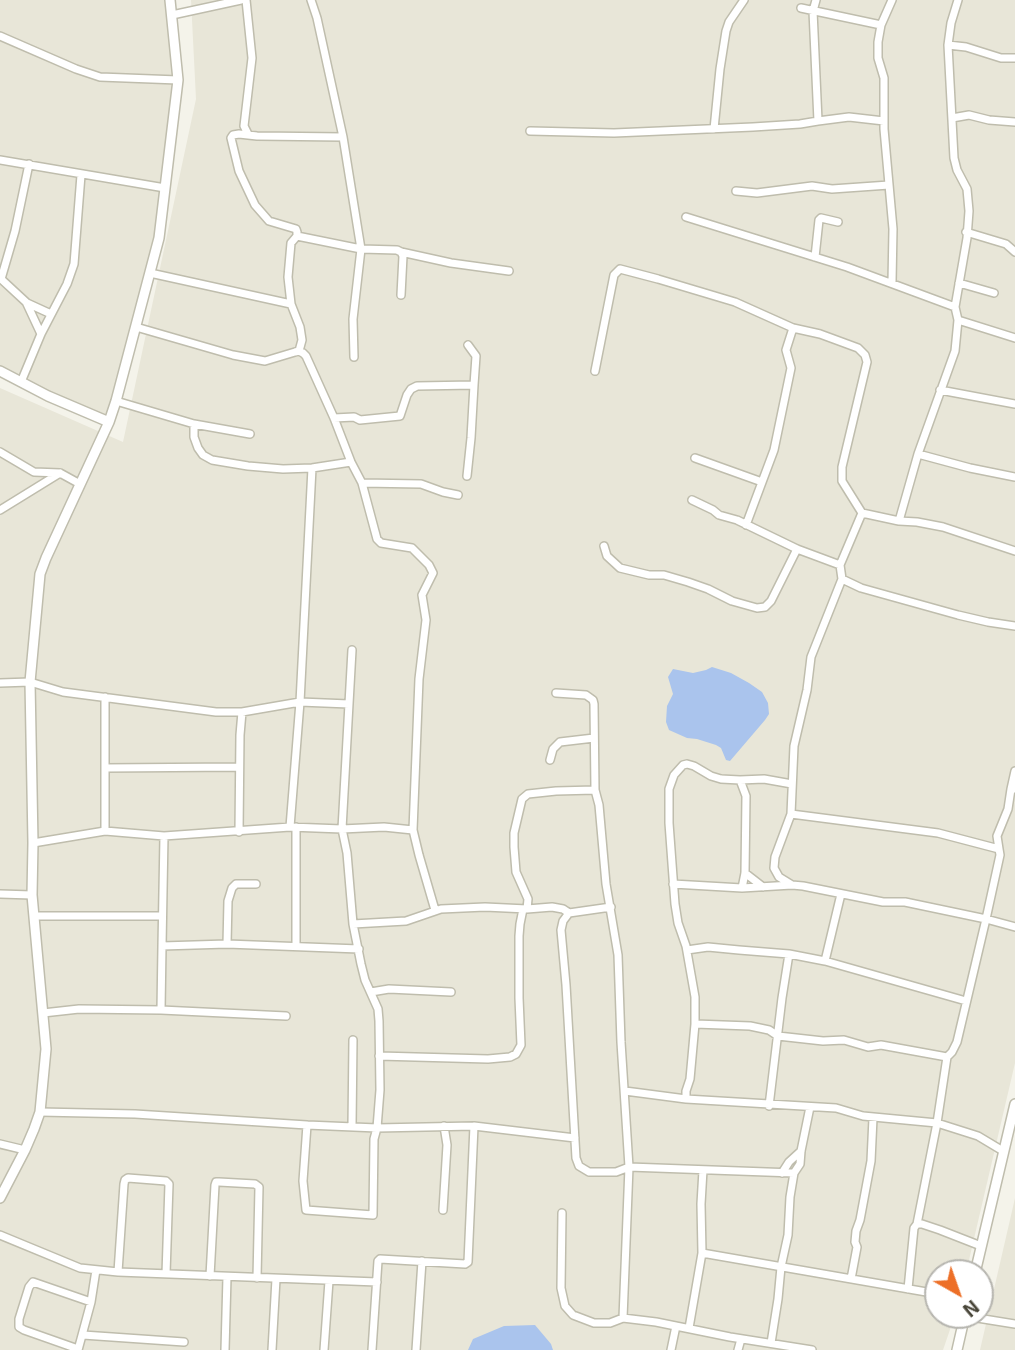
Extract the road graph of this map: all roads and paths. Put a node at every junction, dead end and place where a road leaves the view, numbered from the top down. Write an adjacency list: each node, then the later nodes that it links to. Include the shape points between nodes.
1 (170, 0): 10 (street)
2 (244, 0): 10 (street); 22 (street, via 252,58 244,126)
3 (312, 0): 23 (street)
4 (744, 0): 20 (street, via 726,31)
5 (816, 0): 9 (street)
6 (892, 0): 11 (street)
7 (958, 0): 13 (street)
8 (801, 8): 9 (street)
9 (813, 11): 11 (street); 17 (street)
10 (172, 15): 15 (street)
11 (881, 25): 18 (street, via 878,58 884,78)
12 (0, 36): 15 (street, via 100,77)
13 (948, 46): 14 (street); 16 (street)
14 (1015, 58)
15 (178, 80): 28 (street)
16 (952, 118): 19 (street); 32 (street, via 957,170 967,189)
17 (818, 121): 18 (street, via 849,117); 20 (street)
18 (884, 121): 27 (street)
19 (1015, 122)
20 (714, 129): 21 (street)
21 (530, 131)
22 (248, 134): 23 (street); 33 (street, via 231,138 250,195 269,221 296,229)
23 (343, 137): 34 (street)
24 (0, 160): 25 (street)
25 (29, 164): 26 (street); 40 (street)
26 (81, 175): 28 (street); 48 (street, via 74,264)
27 (889, 185): 29 (street); 41 (street)
28 (165, 188): 39 (street)
29 (736, 191)
30 (686, 217): 37 (street)
31 (838, 222): 37 (street, via 819,220)
32 (966, 232): 35 (street, via 1006,244); 42 (street)
33 (297, 236): 34 (street); 46 (street, via 291,243 288,277)
34 (361, 249): 36 (street); 56 (street)
35 (1015, 252)
36 (401, 253): 38 (street); 44 (street)
37 (816, 257): 41 (street)
38 (509, 271)
39 (150, 273): 46 (street); 50 (street)
40 (1, 279): 45 (street)
41 (892, 282): 47 (street)
42 (959, 283): 43 (street); 47 (street)
43 (994, 293)
44 (401, 295)
45 (27, 303): 48 (street); 52 (street)
46 (291, 304): 55 (street, via 300,327)
47 (955, 307): 49 (street)
48 (51, 314): 52 (street)
49 (958, 320): 53 (street); 61 (street, via 955,351)
50 (136, 327): 55 (street, via 265,361); 62 (street)
51 (793, 328): 58 (street, via 735,302 620,269 614,275); 76 (street, via 786,350 791,369 774,450); 82 (street, via 858,348 866,355 842,467 842,481)
52 (41, 334): 59 (street)
53 (1015, 338)
54 (468, 345): 60 (street, via 476,355)
55 (299, 351): 64 (street, via 306,356)
56 (354, 357)
57 (0, 371): 59 (street)
58 (595, 371)
59 (21, 382): 65 (street)
60 (474, 386): 64 (street, via 417,386 407,395 400,416); 74 (street)
61 (940, 390): 63 (street); 69 (street)
62 (116, 401): 65 (street); 66 (street)
63 (1015, 404)
64 (334, 418): 71 (street)
65 (109, 422): 78 (street)
66 (194, 424): 67 (street); 72 (street, via 198,448 212,460)
67 (250, 434)
68 (0, 452): 73 (street, via 34,472)
69 (918, 454): 75 (street); 83 (street)
70 (695, 458): 76 (street)
71 (351, 462): 72 (street); 77 (street)
72 (312, 468): 96 (street)
73 (60, 472): 78 (street); 81 (street)
74 (467, 476)
75 (1015, 477)
76 (762, 482): 84 (street)
77 (362, 483): 79 (street, via 421,484); 111 (street, via 379,542 412,548 433,573 422,595 426,620)
78 (80, 484): 93 (street, via 40,574)
79 (458, 495)
80 (692, 500): 84 (street)
81 (0, 510)
82 (862, 513): 83 (street); 88 (street)
83 (900, 521): 87 (street, via 943,527)
84 (746, 525): 86 (street)
85 (604, 546): 86 (street, via 620,568 688,582 757,608 771,601)
86 (797, 549): 88 (street)
87 (1015, 551)
88 (840, 565): 89 (street)
89 (842, 579): 90 (street, via 958,615); 105 (street, via 811,657 794,746)
90 (1015, 626)
91 (352, 650): 97 (street)
92 (0, 682): 93 (street)
93 (30, 682): 95 (street); 115 (street)
94 (556, 693): 99 (street, via 586,695 593,700)
95 (105, 697): 98 (street); 102 (street)
96 (300, 702): 97 (street); 98 (street); 109 (street)
97 (349, 704): 110 (street)
98 (242, 712): 101 (street)
99 (594, 738): 100 (street, via 560,742); 107 (street)
100 (550, 760)
101 (239, 767): 102 (street); 113 (street)
102 (105, 768): 112 (street)
103 (1015, 771): 106 (street)
104 (740, 780): 105 (street); 117 (street, via 746,796); 119 (street, via 711,776 690,764 674,775 668,796)
105 (792, 784): 108 (street)
106 (1013, 789): 116 (street, via 997,836)
107 (595, 790): 126 (street); 127 (street, via 528,794 522,799 514,847 516,872 528,899)
108 (791, 814): 116 (street, via 938,833); 120 (street, via 774,868)
109 (293, 827): 110 (street); 113 (street); 137 (street)
110 (342, 828): 111 (street); 133 (street)
111 (413, 830): 128 (street)
112 (105, 831): 114 (street); 115 (street)
113 (239, 832): 114 (street)
114 (164, 836): 131 (street)
115 (33, 843): 125 (street)
116 (999, 849): 132 (street)
117 (745, 873): 121 (street); 122 (street)
118 (256, 884): 135 (street, via 232,888)
119 (673, 884): 122 (street); 139 (street)
120 (792, 885): 121 (street); 124 (street)
121 (763, 887): 122 (street)
122 (742, 888)
123 (0, 894): 125 (street)
124 (841, 894): 132 (street); 141 (street)
125 (32, 895): 130 (street)
126 (611, 907): 129 (street); 153 (street, via 619,966)
127 (525, 909): 128 (street); 129 (street, via 552,907); 151 (street, via 519,936 522,1045 516,1054 488,1059)
128 (435, 910): 133 (street, via 407,921)
129 (569, 913): 166 (street, via 561,930)
130 (34, 916): 131 (street); 146 (street)
131 (161, 916): 136 (street)
132 (986, 919): 134 (street); 144 (street)
133 (353, 924): 138 (street)
134 (1015, 927)
135 (227, 944): 136 (street); 137 (street)
136 (162, 946): 145 (street)
137 (296, 946): 138 (street)
138 (359, 949): 142 (street)
139 (687, 950): 140 (street, via 708,947); 148 (street)
140 (789, 954): 141 (street); 149 (street)
141 (825, 961): 144 (street)
142 (371, 992): 143 (street); 151 (street, via 378,1010)
143 (451, 992)
144 (965, 1001): 152 (street, via 957,1042)
145 (160, 1010): 146 (street); 147 (street)
146 (43, 1013): 158 (street, via 46,1049)
147 (286, 1016)
148 (695, 1024): 149 (street, via 750,1026); 154 (street)
149 (778, 1036): 152 (street); 156 (street)
150 (353, 1040): 162 (street)
151 (379, 1056): 165 (street)
152 (947, 1056): 160 (street)
153 (625, 1091): 154 (street); 171 (street)
154 (686, 1099): 156 (street)
155 (1015, 1104): 170 (street)
156 (769, 1105): 157 (street)
157 (810, 1107): 159 (street); 169 (street)
158 (40, 1112): 161 (street); 168 (street)
159 (873, 1118): 160 (street); 192 (street, via 871,1161)
160 (937, 1123): 170 (street, via 978,1136); 178 (street)
161 (307, 1125): 162 (street); 165 (street, via 306,1210 372,1215)
162 (352, 1126): 165 (street)
163 (444, 1126): 164 (street); 165 (street); 176 (street)
164 (474, 1126): 166 (street); 183 (street, via 468,1262)
165 (377, 1128)
166 (575, 1138): 171 (street, via 576,1158 584,1171 608,1173)
167 (0, 1144): 168 (street)
168 (25, 1150): 175 (street)
169 (801, 1151): 173 (street); 174 (street)
170 (1003, 1152): 180 (street)
171 (629, 1167): 172 (street); 198 (street)
172 (703, 1170): 173 (street); 181 (street)
173 (782, 1172): 174 (street)
174 (794, 1173): 184 (street)
175 (0, 1198)
176 (443, 1210)
177 (562, 1213): 198 (street, via 565,1306 573,1315 594,1323 610,1324)
178 (917, 1224): 180 (street); 195 (street)
179 (0, 1235): 185 (street, via 73,1266)
180 (981, 1246): 182 (street)
181 (702, 1253): 184 (street); 202 (street)
182 (978, 1259)
183 (422, 1261): 194 (street, via 380,1259); 213 (street)
184 (781, 1267): 192 (street); 207 (street)
185 (96, 1270): 186 (street); 197 (street)
186 (118, 1272): 187 (street); 187 (street, via 128,1178 169,1184)
187 (166, 1274): 188 (street)
188 (210, 1276): 189 (street); 190 (street, via 215,1185 219,1182 259,1187)
189 (226, 1277): 190 (street); 209 (street)
190 (257, 1278): 191 (street)
191 (276, 1279): 193 (street); 210 (street)
192 (851, 1279): 195 (street)
193 (329, 1281): 194 (street); 211 (street)
194 (377, 1282): 212 (street)
195 (908, 1289): 196 (street)
196 (924, 1292)
197 (91, 1302): 204 (street); 208 (street, via 33,1282 19,1319 24,1330)
198 (623, 1318): 201 (street)
199 (994, 1320): 200 (street)
200 (1015, 1324)
201 (676, 1326): 202 (street); 214 (street)
202 (689, 1328): 205 (street)
203 (962, 1329): 217 (street)
204 (83, 1335): 206 (street); 208 (street)
205 (741, 1339): 207 (street); 215 (street)
206 (184, 1342)
207 (772, 1343): 216 (street)
208 (78, 1349)
209 (225, 1350)
210 (272, 1350)
211 (324, 1350)
212 (372, 1350)
213 (416, 1350)
214 (671, 1350)
215 (738, 1350)
216 (809, 1350)
217 (957, 1350)

